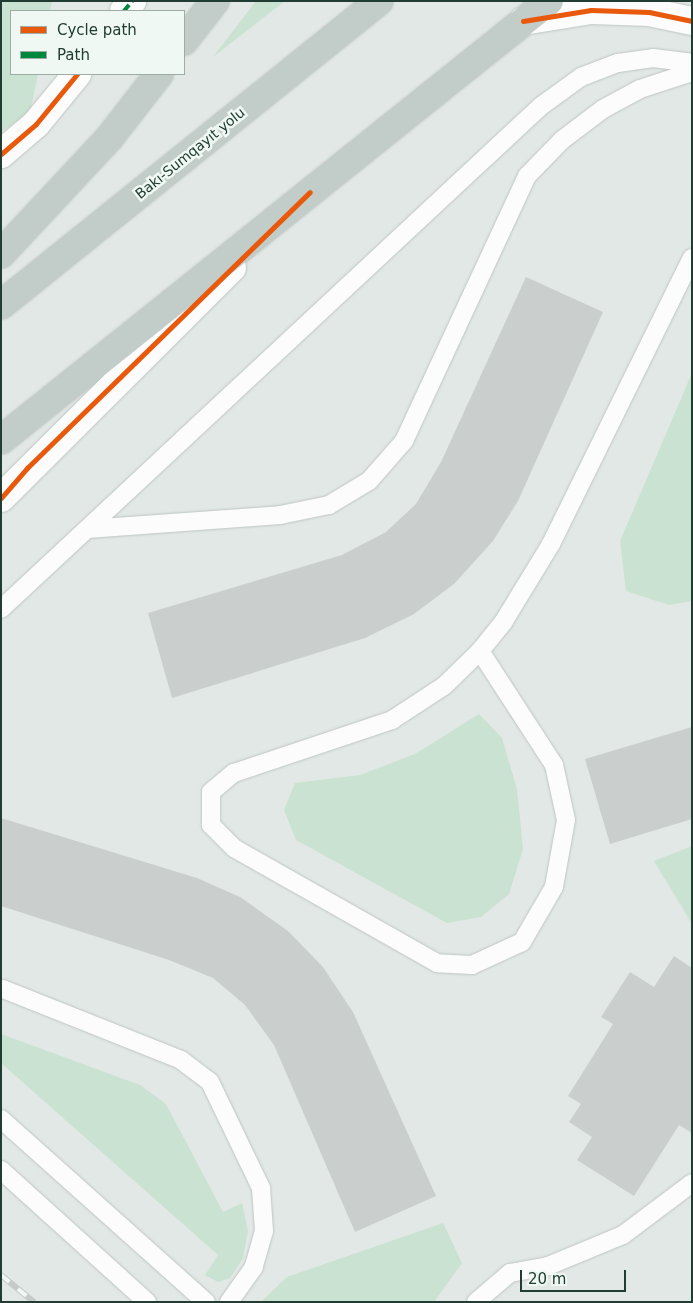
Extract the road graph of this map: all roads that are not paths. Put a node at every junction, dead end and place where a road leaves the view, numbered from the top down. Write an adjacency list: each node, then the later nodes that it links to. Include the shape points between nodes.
1 (215, 1): 6 (highway)
2 (380, 1): 15 (highway, Bakı-Sumqayıt yolu)
3 (549, 1): 4 (highway)
4 (523, 21): 5 (street, via 591,10 649,12); 12 (highway)
5 (692, 21)
6 (185, 40)
7 (692, 63): 20 (lane, via 653,58 618,63 581,77 541,106)
8 (692, 72): 20 (lane, via 640,88 603,109 562,140 527,176 404,441 369,481 329,505 280,515)
9 (77, 75): 11 (street, via 36,124)
10 (158, 75): 13 (highway, via 110,137)
11 (1, 154)
12 (310, 192): 16 (highway); 17 (street)
13 (1, 254)
14 (692, 258): 22 (lane, via 551,544 504,621)
15 (1, 304)
16 (1, 440)
17 (27, 468): 18 (street); 19 (street)
18 (1, 490)
19 (1, 498)
20 (87, 529): 21 (lane)
21 (1, 609)
22 (480, 651): 22 (lane, via 444,686 392,720 234,773 212,792 211,825 234,848 437,963 472,965 522,942 554,887 566,820 554,765)
23 (3, 989): 29 (lane, via 181,1060 210,1082 261,1188 264,1231 254,1267)
24 (1, 1119): 28 (lane)
25 (1, 1170): 27 (lane)
26 (692, 1183): 30 (lane, via 623,1235 548,1266 510,1273)
27 (147, 1302)
28 (206, 1302)
29 (229, 1302)
30 (476, 1302)

